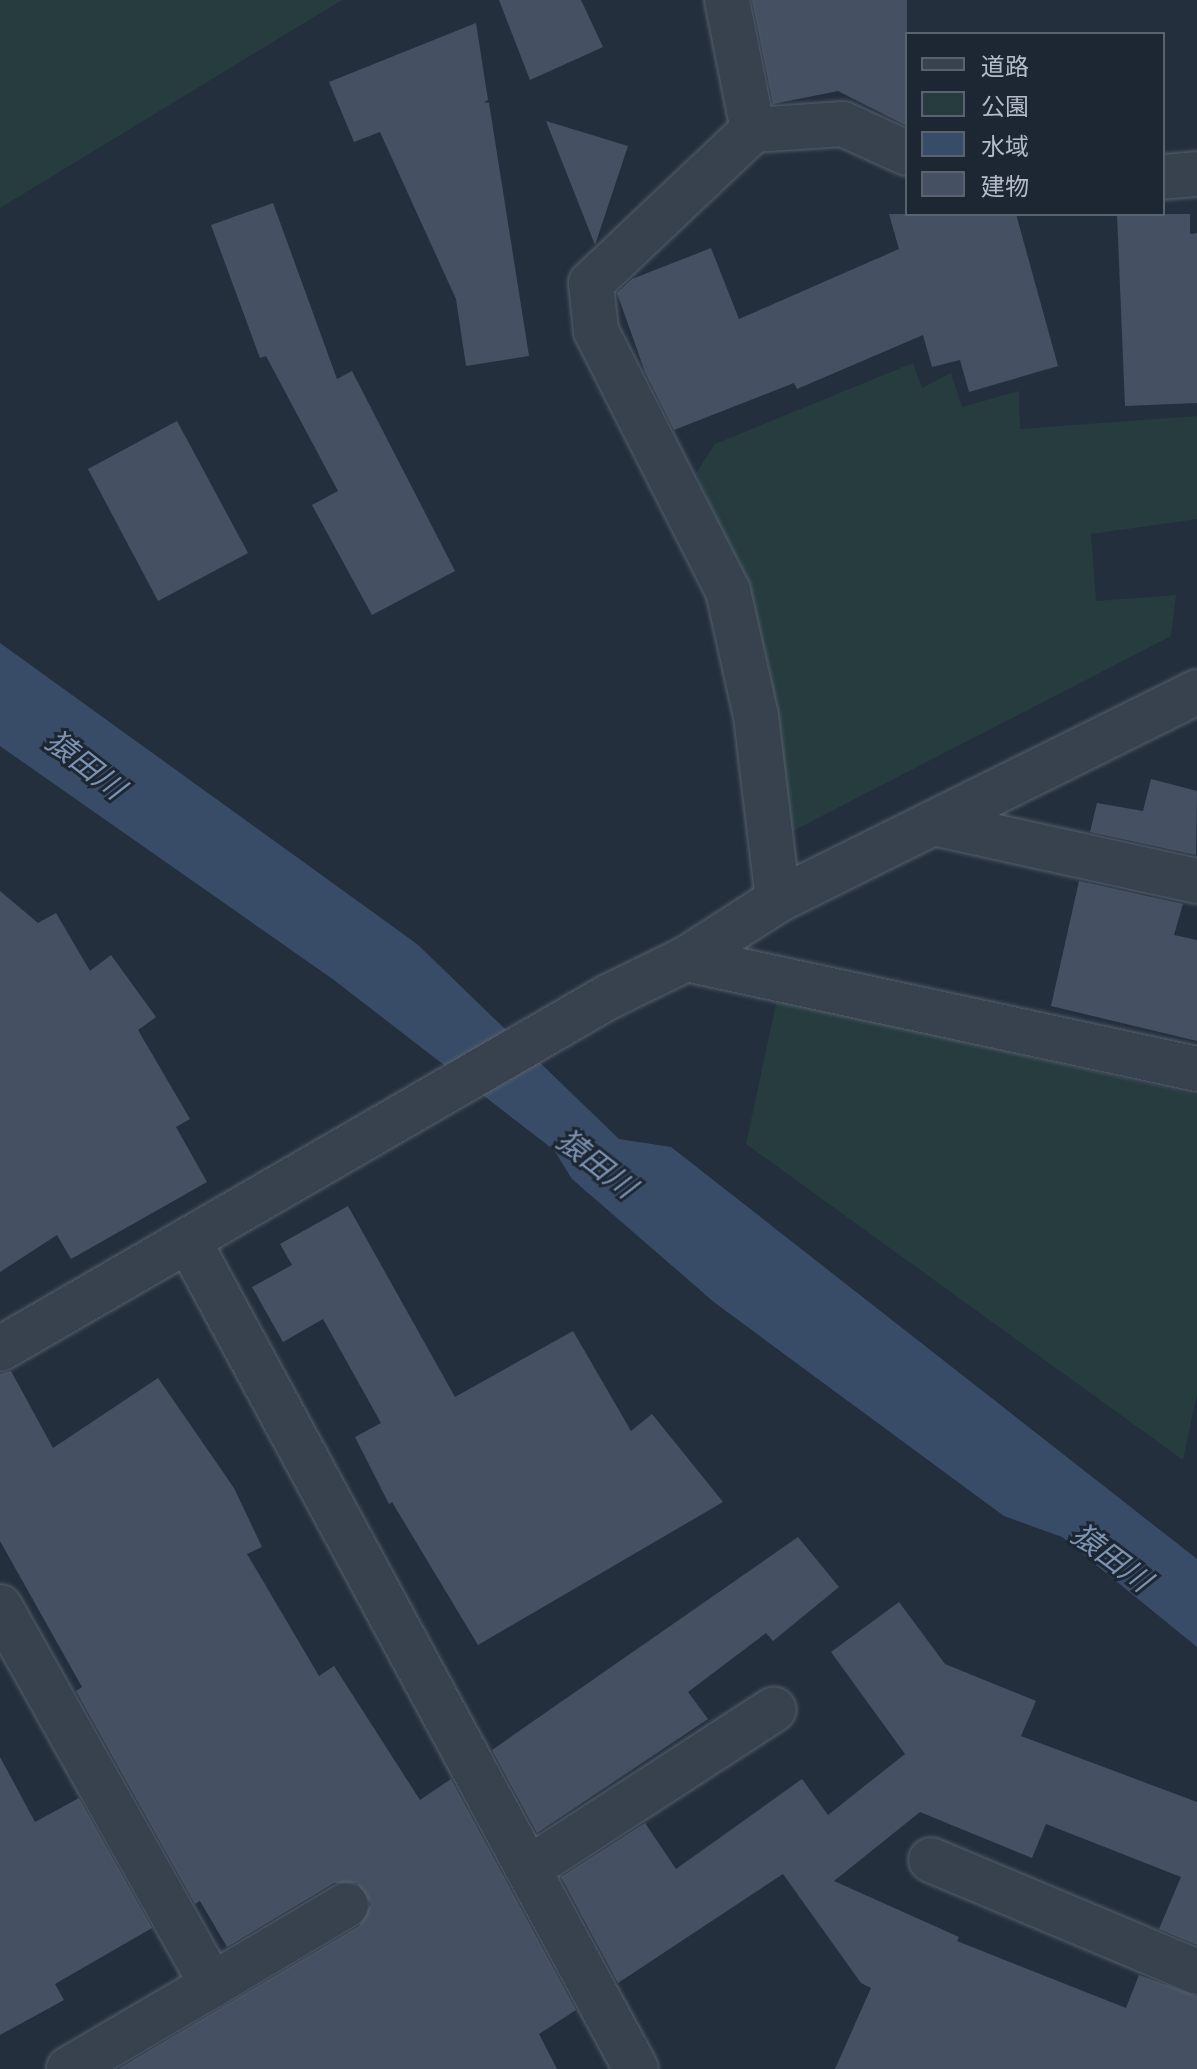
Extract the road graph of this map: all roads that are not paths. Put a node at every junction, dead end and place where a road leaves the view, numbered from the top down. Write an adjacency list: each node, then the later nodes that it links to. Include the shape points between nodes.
1 (727, 0): 2 (street)
2 (753, 130): 3 (street, via 843,124); 9 (street, via 591,283 596,331 728,591 756,716)
3 (905, 152)
4 (1197, 174): 5 (street)
5 (1165, 177)
6 (1197, 692): 7 (street)
7 (933, 823): 8 (street); 9 (street)
8 (1197, 881)
9 (778, 900): 10 (street)
10 (686, 959): 11 (street); 12 (street, via 608,997)
11 (1197, 1069)
12 (188, 1240): 13 (street); 17 (street)
13 (0, 1349)
14 (0, 1607): 20 (street)
15 (774, 1709): 17 (street)
16 (931, 1860): 19 (street)
17 (528, 1869): 22 (street)
18 (346, 1905): 20 (street)
19 (1197, 1972)
20 (212, 1985): 21 (street)
21 (69, 2069)
22 (636, 2069)

